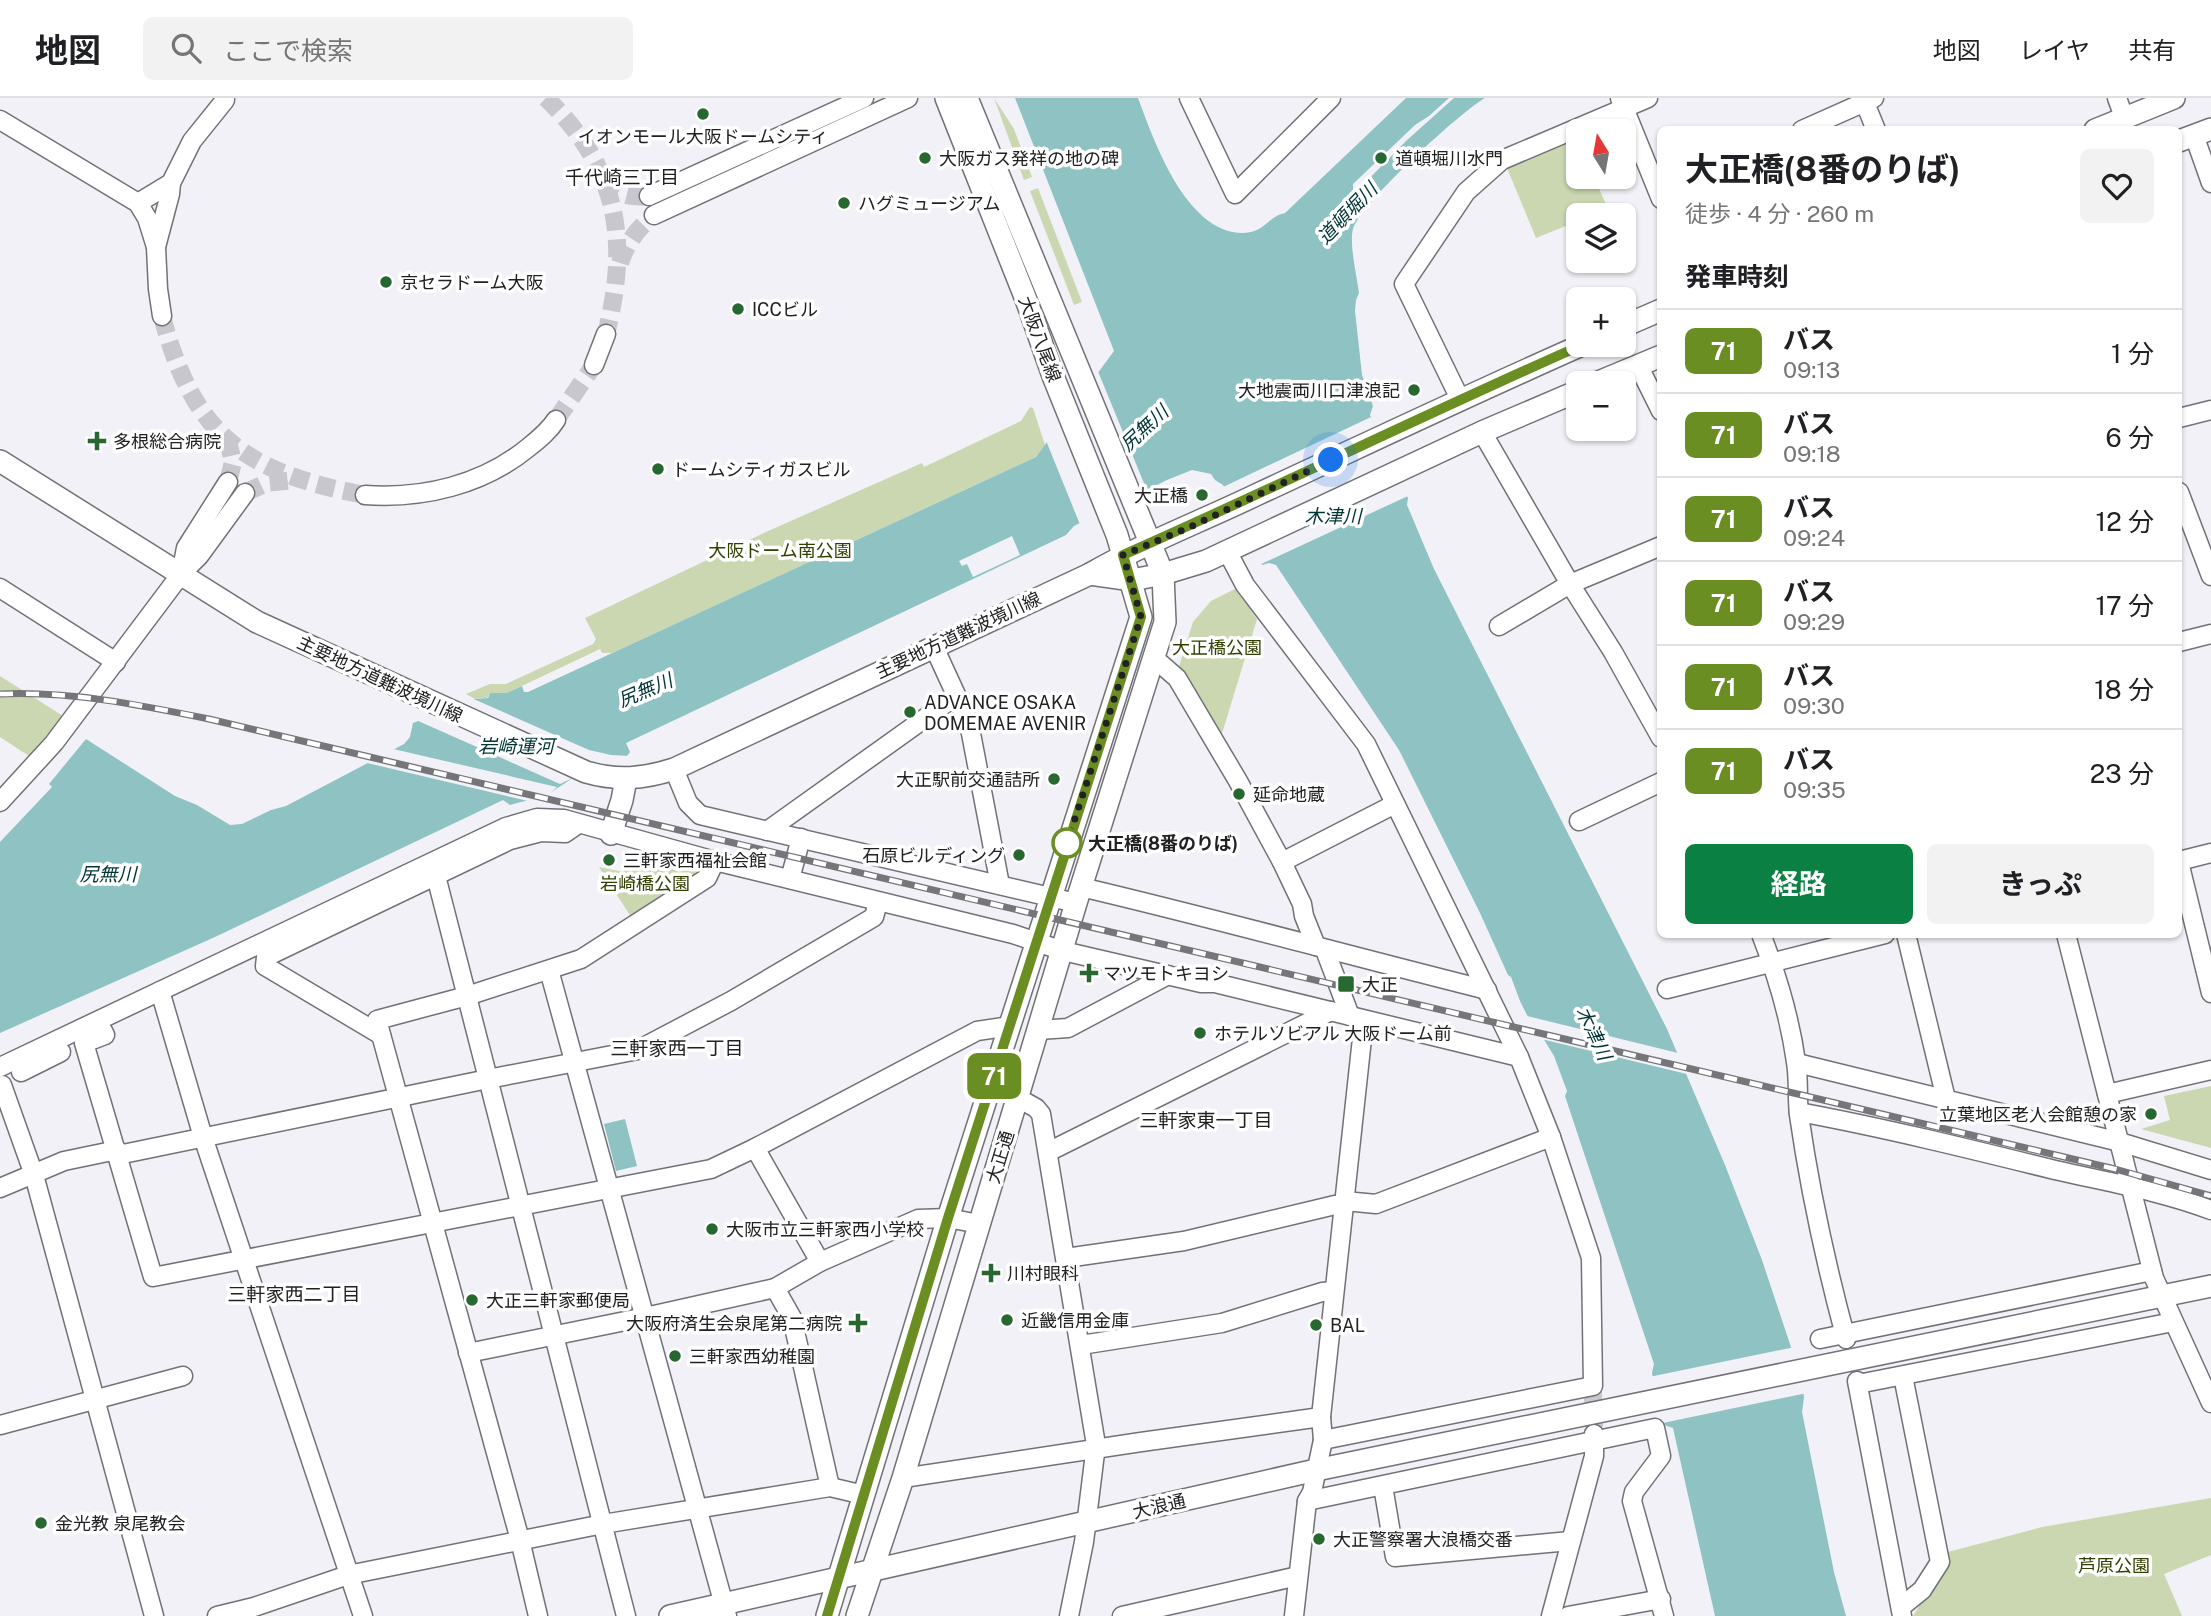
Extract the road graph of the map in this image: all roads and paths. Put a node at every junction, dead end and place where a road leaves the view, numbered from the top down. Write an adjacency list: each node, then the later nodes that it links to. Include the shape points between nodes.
1 (864, 98): 21 (street)
2 (908, 98): 23 (street)
3 (946, 98): 49 (main road, 大阪八尾線)
4 (967, 98): 46 (main road, 大阪八尾線)
5 (1189, 98): 6 (street, via 1234,194)
6 (1331, 98)
7 (1648, 98): 11 (street)
8 (2174, 98): 12 (main road)
9 (1867, 99): 14 (street); 15 (street)
10 (225, 100): 18 (street, via 192,141)
11 (1622, 103): 20 (street); 35 (street, via 1502,160 1465,192 1404,284)
12 (2120, 108): 16 (main road)
13 (0, 120): 22 (street)
14 (1810, 126)
15 (1874, 126)
16 (2100, 126)
17 (2195, 135): 19 (street)
18 (171, 183): 22 (street); 24 (street)
19 (2211, 183)
20 (1657, 187)
21 (649, 196)
22 (138, 203): 24 (street)
23 (654, 215)
24 (156, 247): 26 (street)
25 (1657, 312): 27 (main road)
26 (162, 316)
27 (1636, 321)
28 (606, 334): 31 (street)
29 (1566, 352): 35 (main road, 主要地方道難波境川線)
30 (1657, 358): 32 (main road)
31 (594, 365)
32 (1638, 365): 33 (main road); 36 (street)
33 (1624, 371)
34 (1566, 396): 40 (main road)
35 (1460, 399): 46 (main road, 主要地方道難波境川線)
36 (1657, 403)
37 (2211, 410): 38 (street)
38 (2182, 417)
39 (556, 420): 44 (street, via 520,454 465,482 414,495)
40 (1482, 432): 48 (main road); 55 (street)
41 (0, 461): 50 (main road, 主要地方道難波境川線)
42 (228, 482): 50 (street, via 186,548)
43 (245, 494): 50 (street)
44 (365, 495)
45 (2182, 500): 53 (street)
46 (1149, 543): 49 (main road, 主要地方道難波境川線); 52 (main road, 大阪八尾線)
47 (1657, 548): 55 (street)
48 (1227, 551): 52 (main road); 69 (street, via 1245,585 1366,744)
49 (1123, 555): 51 (main road, 主要地方道難波境川線); 54 (main road, 大阪八尾線)
50 (181, 574): 62 (street); 66 (main road, 主要地方道難波境川線, via 257,622 443,708 586,772)
51 (1090, 574): 54 (main road); 60 (main road, 主要地方道難波境川線)
52 (1163, 574): 54 (main road); 61 (main road, 大正通, via 1164,622)
53 (2211, 576)
54 (1132, 580): 84 (main road, 大正通, via 1141,617)
55 (1570, 584): 57 (street); 64 (street)
56 (0, 588): 62 (street)
57 (1499, 626)
58 (2211, 634): 59 (street)
59 (2182, 641)
60 (934, 647): 63 (street); 65 (main road, 主要地方道難波境川線)
61 (1154, 658): 78 (street, via 1177,678); 83 (main road, 大正通)
62 (117, 662): 68 (street, via 54,743)
63 (956, 696): 72 (street); 82 (street, via 969,723)
64 (1657, 731)
65 (674, 769): 66 (main road, 主要地方道難波境川線); 72 (street, via 688,803 700,815)
66 (626, 779): 73 (main road)
67 (1657, 784): 70 (street)
68 (0, 802)
69 (1395, 804): 78 (street); 97 (street)
70 (1579, 821)
71 (578, 824): 73 (street); 80 (street, via 565,832 510,840); 98 (street, via 554,817 506,827)
72 (767, 831): 74 (street)
73 (611, 834): 76 (street)
74 (801, 838): 81 (street); 82 (street)
75 (2211, 853): 77 (street)
76 (715, 861): 81 (street); 94 (street, via 708,878 581,959)
77 (2182, 861)
78 (1282, 862): 91 (street)
79 (2182, 874): 99 (street)
80 (436, 876): 100 (street); 106 (street, via 267,957 265,966)
81 (790, 879): 85 (street)
82 (1000, 885): 84 (street)
83 (1079, 895): 84 (street); 91 (street); 92 (main road, 大正通)
84 (1051, 898): 90 (main road, 大正通)
85 (878, 902): 90 (street); 109 (street, via 874,917 638,1050)
86 (1762, 938): 93 (street)
87 (1869, 938): 93 (street)
88 (1907, 938): 117 (street)
89 (2067, 938): 114 (street)
90 (1036, 941): 92 (street); 103 (main road, 大正通)
91 (1320, 948): 97 (street); 102 (street)
92 (1063, 951): 95 (street); 104 (main road, 大正通)
93 (1772, 963): 96 (street); 110 (street)
94 (549, 971): 100 (street); 109 (street)
95 (1168, 975): 101 (street); 104 (street, via 1068,1028)
96 (1667, 989)
97 (1487, 990): 108 (street)
98 (160, 991): 107 (street); 119 (street)
99 (2211, 993)
100 (467, 996): 106 (street, via 377,1020); 112 (street)
101 (1331, 1011): 102 (street); 123 (street)
102 (1357, 1018): 108 (street); 130 (street)
103 (1010, 1026): 122 (street, via 977,1031); 133 (main road, 大正通)
104 (1039, 1030): 115 (main road, 大正通)
105 (103, 1031): 107 (street, via 105,1035)
106 (381, 1035): 116 (street)
107 (81, 1038): 113 (street); 113 (street, via 62,1054); 124 (street)
108 (1519, 1057): 120 (street)
109 (574, 1062): 112 (street); 129 (street)
110 (1797, 1063): 117 (street); 118 (street)
111 (2211, 1070): 114 (street)
112 (488, 1079): 116 (street); 131 (street)
113 (1, 1080): 126 (street)
114 (2107, 1094): 121 (street)
115 (1018, 1097): 123 (street, via 1041,1114); 135 (main road, 大正通)
116 (399, 1098): 119 (street); 134 (street)
117 (1946, 1099): 121 (street)
118 (1799, 1112): 128 (street); 147 (street, via 1819,1233)
119 (203, 1137): 124 (street); 137 (street)
120 (1551, 1137): 130 (street, via 1376,1204); 158 (street, via 1591,1258 1593,1389)
121 (2120, 1142): 125 (street); 128 (street)
122 (755, 1148): 129 (street, via 711,1169); 138 (street)
123 (1048, 1152): 136 (street)
124 (117, 1153): 126 (street, via 64,1161); 137 (street, via 153,1277)
125 (2211, 1170)
126 (34, 1175): 127 (street); 153 (street)
127 (0, 1188)
128 (2131, 1188): 132 (street); 139 (street)
129 (609, 1190): 131 (street); 144 (street)
130 (1345, 1203): 136 (street, via 1184,1241); 142 (street)
131 (520, 1205): 134 (street); 146 (street)
132 (2211, 1210)
133 (948, 1218): 135 (street); 138 (street, via 918,1219); 164 (main road, 大正通)
134 (433, 1222): 137 (street); 150 (street)
135 (979, 1224): 161 (main road, 大正通)
136 (1066, 1258): 149 (street)
137 (243, 1259): 172 (street)
138 (820, 1262): 141 (street)
139 (2152, 1271): 143 (street); 147 (street)
140 (2211, 1286): 143 (main road)
141 (775, 1288): 144 (street); 163 (street, via 792,1318)
142 (1334, 1291): 149 (street, via 1222,1323); 155 (street)
143 (2161, 1297): 145 (street); 160 (main road, 大浪通)
144 (645, 1317): 146 (street); 166 (street)
145 (2173, 1322): 152 (street); 154 (street)
146 (554, 1335): 150 (street); 168 (street)
147 (1846, 1336): 148 (street)
148 (1820, 1339)
149 (1081, 1345): 159 (street)
150 (468, 1353): 169 (street)
151 (183, 1376): 153 (street)
152 (1903, 1376): 177 (street, via 1940,1562); 177 (street, via 1857,1383)
153 (95, 1399): 156 (street); 178 (street)
154 (2211, 1403)
155 (1321, 1417): 158 (street); 159 (street)
156 (0, 1425)
157 (1594, 1438): 162 (street); 170 (street, via 1594,1455); 175 (street, via 1655,1428 1661,1456 1632,1501)
158 (1323, 1440): 160 (street)
159 (1096, 1448): 161 (street); 167 (street)
160 (1316, 1469): 165 (street); 167 (main road, 大浪通)
161 (903, 1478): 171 (main road, 大正通)
162 (1382, 1486): 165 (street); 170 (street, via 1395,1558)
163 (830, 1487): 164 (street); 166 (street)
164 (864, 1495): 174 (main road, 大正通)
165 (1307, 1501): 173 (street)
166 (697, 1508): 168 (street); 176 (street)
167 (1087, 1523): 171 (main road, 大浪通); 186 (street)
168 (603, 1524): 169 (street); 182 (street)
169 (520, 1539): 172 (street); 181 (street)
170 (1570, 1541): 189 (street)
171 (871, 1571): 174 (main road, 大浪通); 185 (main road, 大正通)
172 (348, 1575): 179 (street); 180 (street)
173 (1298, 1576): 187 (street); 188 (street)
174 (839, 1578): 176 (main road, 大浪通); 184 (main road, 大正通)
175 (1662, 1608): 190 (street)
176 (725, 1610): 183 (main road, 大浪通)
177 (1901, 1611)
178 (154, 1616)
179 (217, 1616)
180 (363, 1616)
181 (538, 1616)
182 (626, 1616)
183 (670, 1616)
184 (827, 1616)
185 (857, 1616)
186 (1069, 1616)
187 (1122, 1616)
188 (1294, 1616)
189 (1550, 1616)
190 (1568, 1616)

